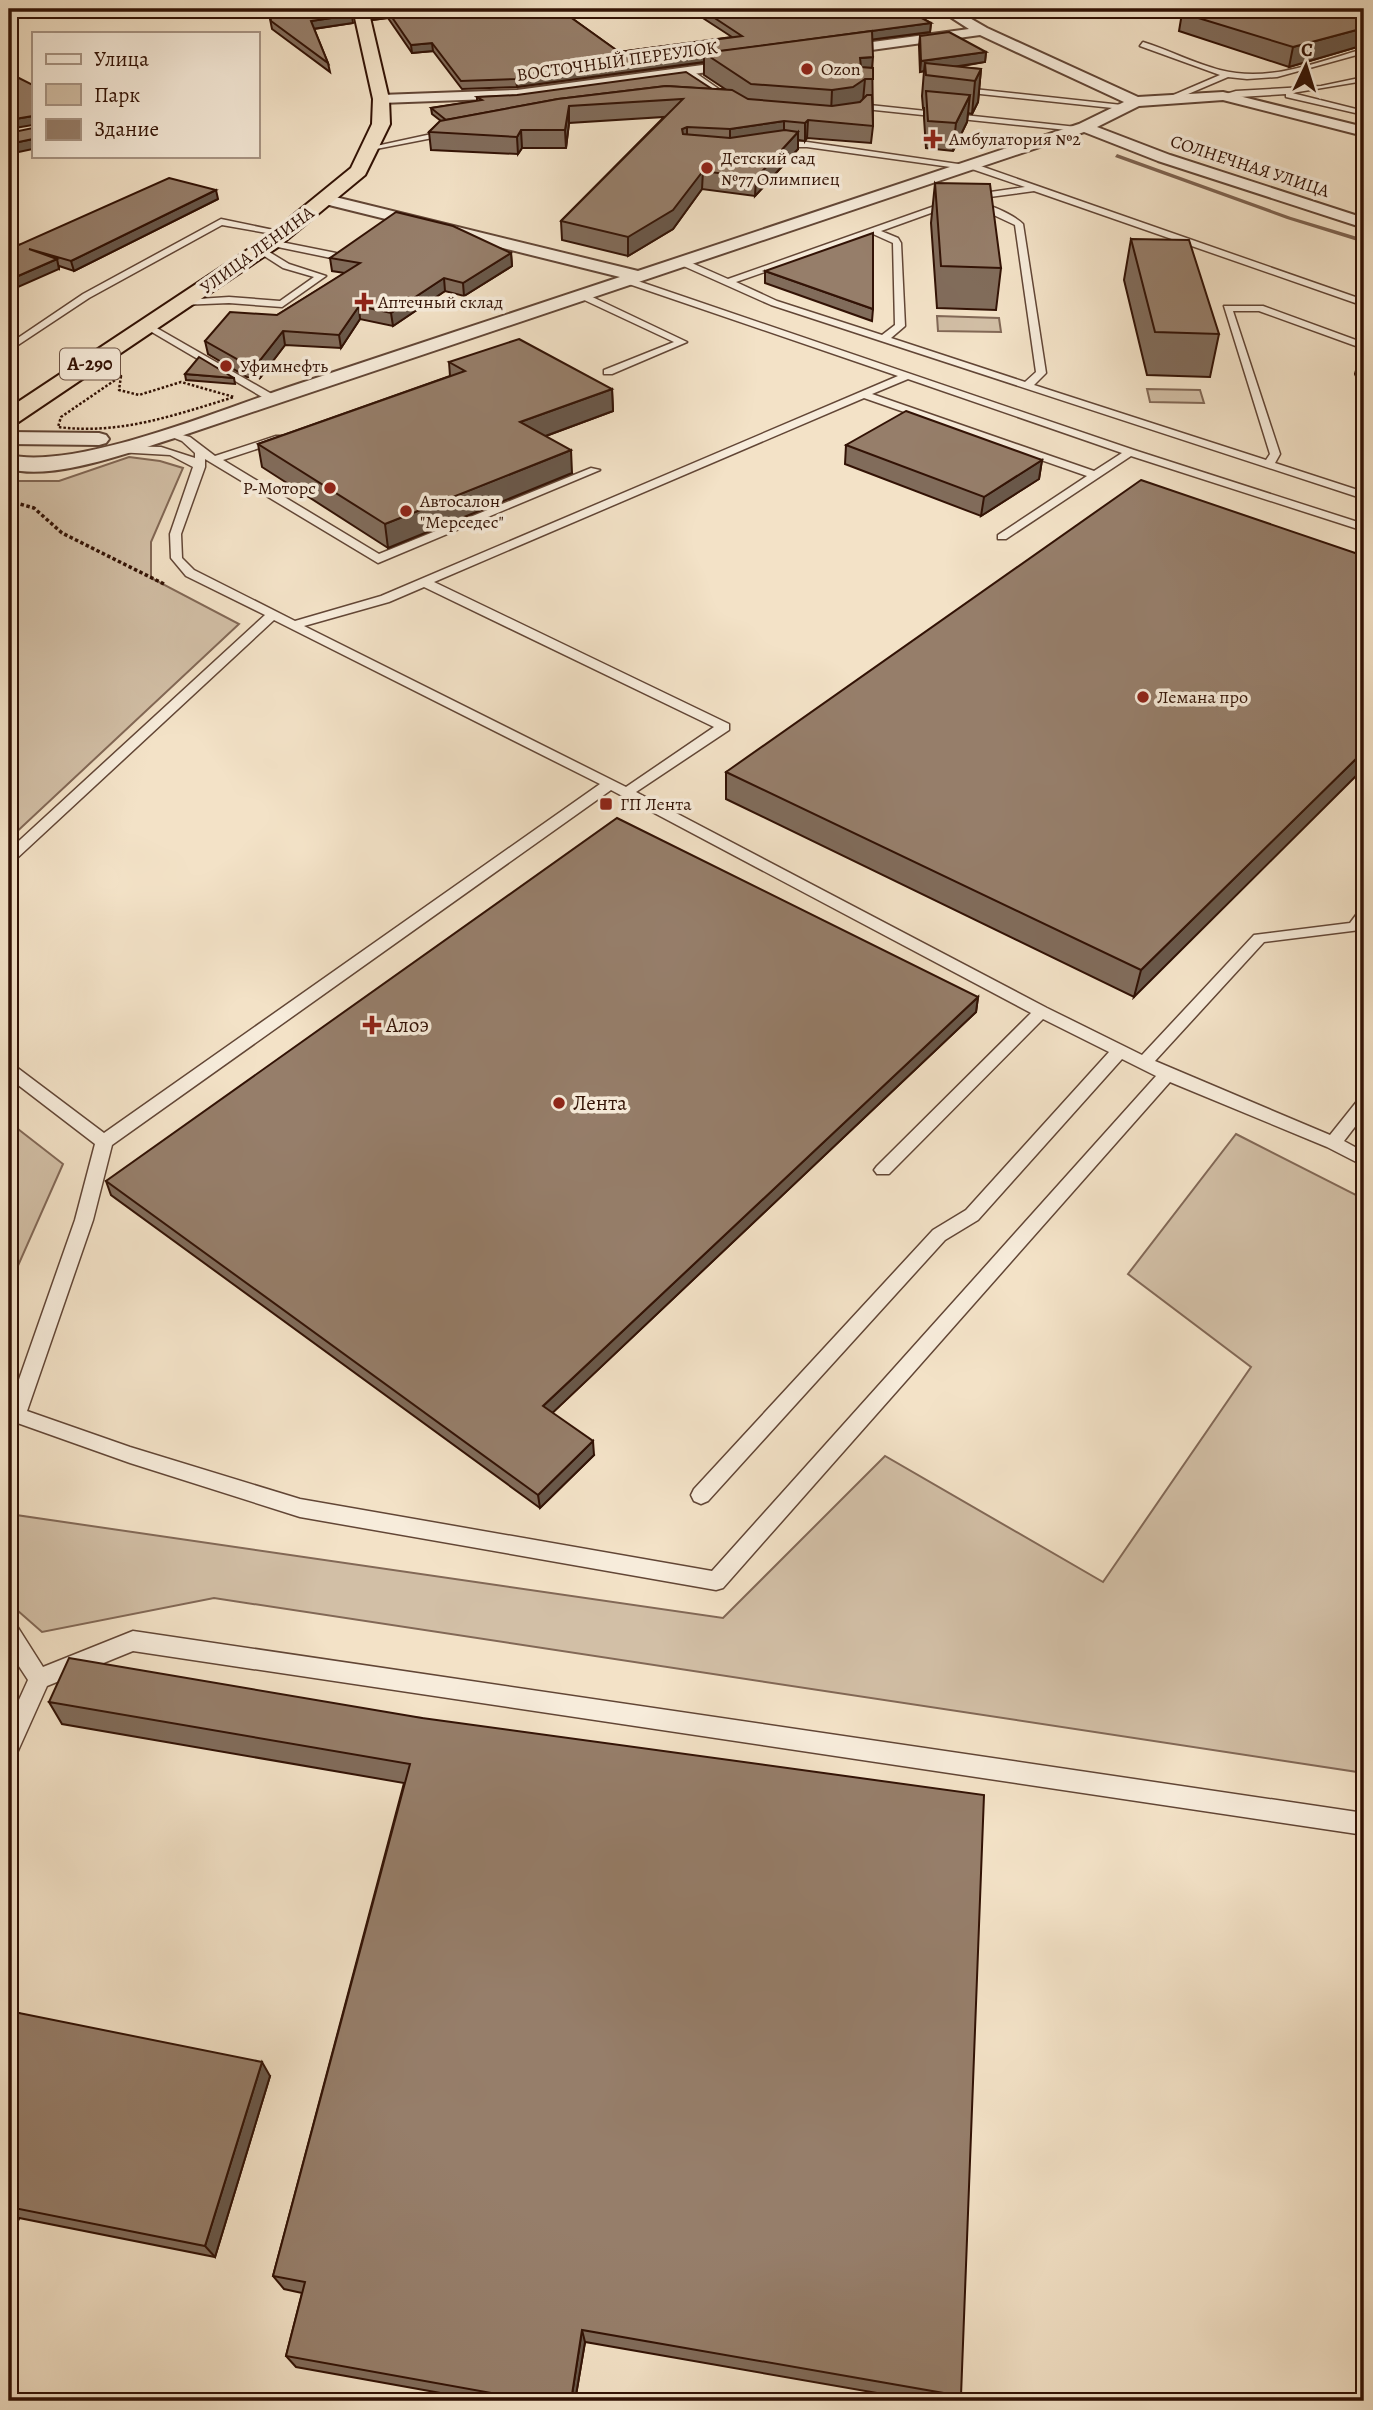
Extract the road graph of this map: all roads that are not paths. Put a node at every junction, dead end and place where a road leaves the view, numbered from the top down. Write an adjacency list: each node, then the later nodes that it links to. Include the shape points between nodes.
1 (360, 9): 15 (highway, УЛИЦА ЛЕНИНА / А-290)
2 (945, 9): 3 (street)
3 (982, 31): 6 (street); 17 (street)
4 (1143, 44): 9 (lane)
5 (1364, 51): 9 (lane, via 1273,76)
6 (808, 55)
7 (768, 60): 8 (street, ВОСТОЧНЫЙ ПЕРЕУЛОК)
8 (687, 71): 15 (street, ВОСТОЧНЫЙ ПЕРЕУЛОК, via 517,94); 16 (lane, via 737,104)
9 (1228, 74): 14 (lane)
10 (1364, 79): 12 (lane)
11 (950, 88): 17 (lane)
12 (1278, 92): 13 (lane); 18 (lane)
13 (1223, 96): 14 (street); 22 (street)
14 (1174, 98): 17 (street)
15 (381, 99): 23 (highway, УЛИЦА ЛЕНИНА / А-290, via 381,124)
16 (712, 100)
17 (1129, 105): 20 (street)
18 (1364, 113)
19 (844, 116): 20 (lane, via 856,114 863,106)
20 (1080, 128): 25 (street); 29 (street, СОЛНЕЧНАЯ УЛИЦА)
21 (457, 131): 23 (lane)
22 (1364, 131)
23 (372, 148): 28 (highway, УЛИЦА ЛЕНИНА / А-290, via 359,171)
24 (760, 149): 25 (lane, via 784,143)
25 (967, 166): 26 (lane); 33 (street)
26 (1036, 188): 27 (lane); 38 (lane)
27 (961, 199): 30 (lane); 45 (lane, via 1019,224 1041,373)
28 (327, 200): 31 (highway, УЛИЦА ЛЕНИНА / А-290); 34 (street)
29 (1364, 223)
30 (873, 231): 35 (lane); 40 (lane, via 897,243 900,326)
31 (272, 242): 32 (lane); 37 (highway, УЛИЦА ЛЕНИНА / А-290); 37 (lane, via 286,266 321,276 282,304); 42 (lane, via 221,222 86,296)
32 (336, 256)
33 (682, 262): 34 (street); 35 (lane)
34 (633, 278): 36 (street); 44 (lane)
35 (728, 282): 40 (lane, via 774,303)
36 (583, 296): 43 (lane, via 682,342); 47 (street)
37 (183, 303): 39 (highway, УЛИЦА ЛЕНИНА / А-290)
38 (1364, 303)
39 (148, 327): 47 (lane); 48 (highway, УЛИЦА ЛЕНИНА / А-290)
40 (883, 339): 45 (lane)
41 (1364, 346): 58 (lane, via 1257,307 1227,308 1275,454)
42 (9, 348)
43 (608, 372)
44 (907, 376): 46 (lane); 55 (lane)
45 (1026, 386): 58 (lane)
46 (864, 395): 61 (lane); 65 (lane)
47 (273, 399): 50 (street)
48 (33, 402): 49 (highway, УЛИЦА ЛЕНИНА / А-290); 53 (street, via 35,426)
49 (9, 418)
50 (171, 433): 53 (street); 54 (street); 56 (lane, via 187,439)
51 (290, 434): 56 (lane)
52 (9, 438): 53 (street)
53 (51, 440)
54 (117, 449): 57 (street, via 56,463); 59 (lane, via 171,453)
55 (1130, 452): 61 (lane); 63 (lane)
56 (207, 456): 59 (lane); 60 (lane, via 378,559)
57 (11, 463)
58 (1267, 465): 62 (lane)
59 (200, 467): 66 (lane, via 173,548 178,563)
60 (594, 470)
61 (1097, 475): 64 (lane)
62 (1364, 496)
63 (1364, 528)
64 (1002, 537)
65 (424, 582): 67 (lane, via 384,599); 68 (lane, via 724,727)
66 (273, 614): 67 (lane); 69 (lane)
67 (293, 625): 68 (lane)
68 (618, 789): 71 (lane); 77 (lane)
69 (9, 858)
70 (1364, 914): 73 (lane, via 1354,928 1259,938)
71 (1041, 1012): 72 (lane); 80 (lane)
72 (1120, 1051): 73 (lane); 82 (lane, via 972,1214 939,1236)
73 (1144, 1063): 75 (lane)
74 (9, 1070): 77 (lane)
75 (1167, 1074): 78 (lane); 81 (lane, via 716,1581 300,1508)
76 (1364, 1104): 78 (lane)
77 (104, 1142): 81 (lane, via 84,1220)
78 (1333, 1143): 79 (lane)
79 (1364, 1160)
80 (883, 1170)
81 (12, 1421)
82 (701, 1495)
83 (9, 1633): 84 (lane)
84 (39, 1679): 85 (lane); 86 (lane, via 133,1640)
85 (9, 1746)
86 (1364, 1825)

